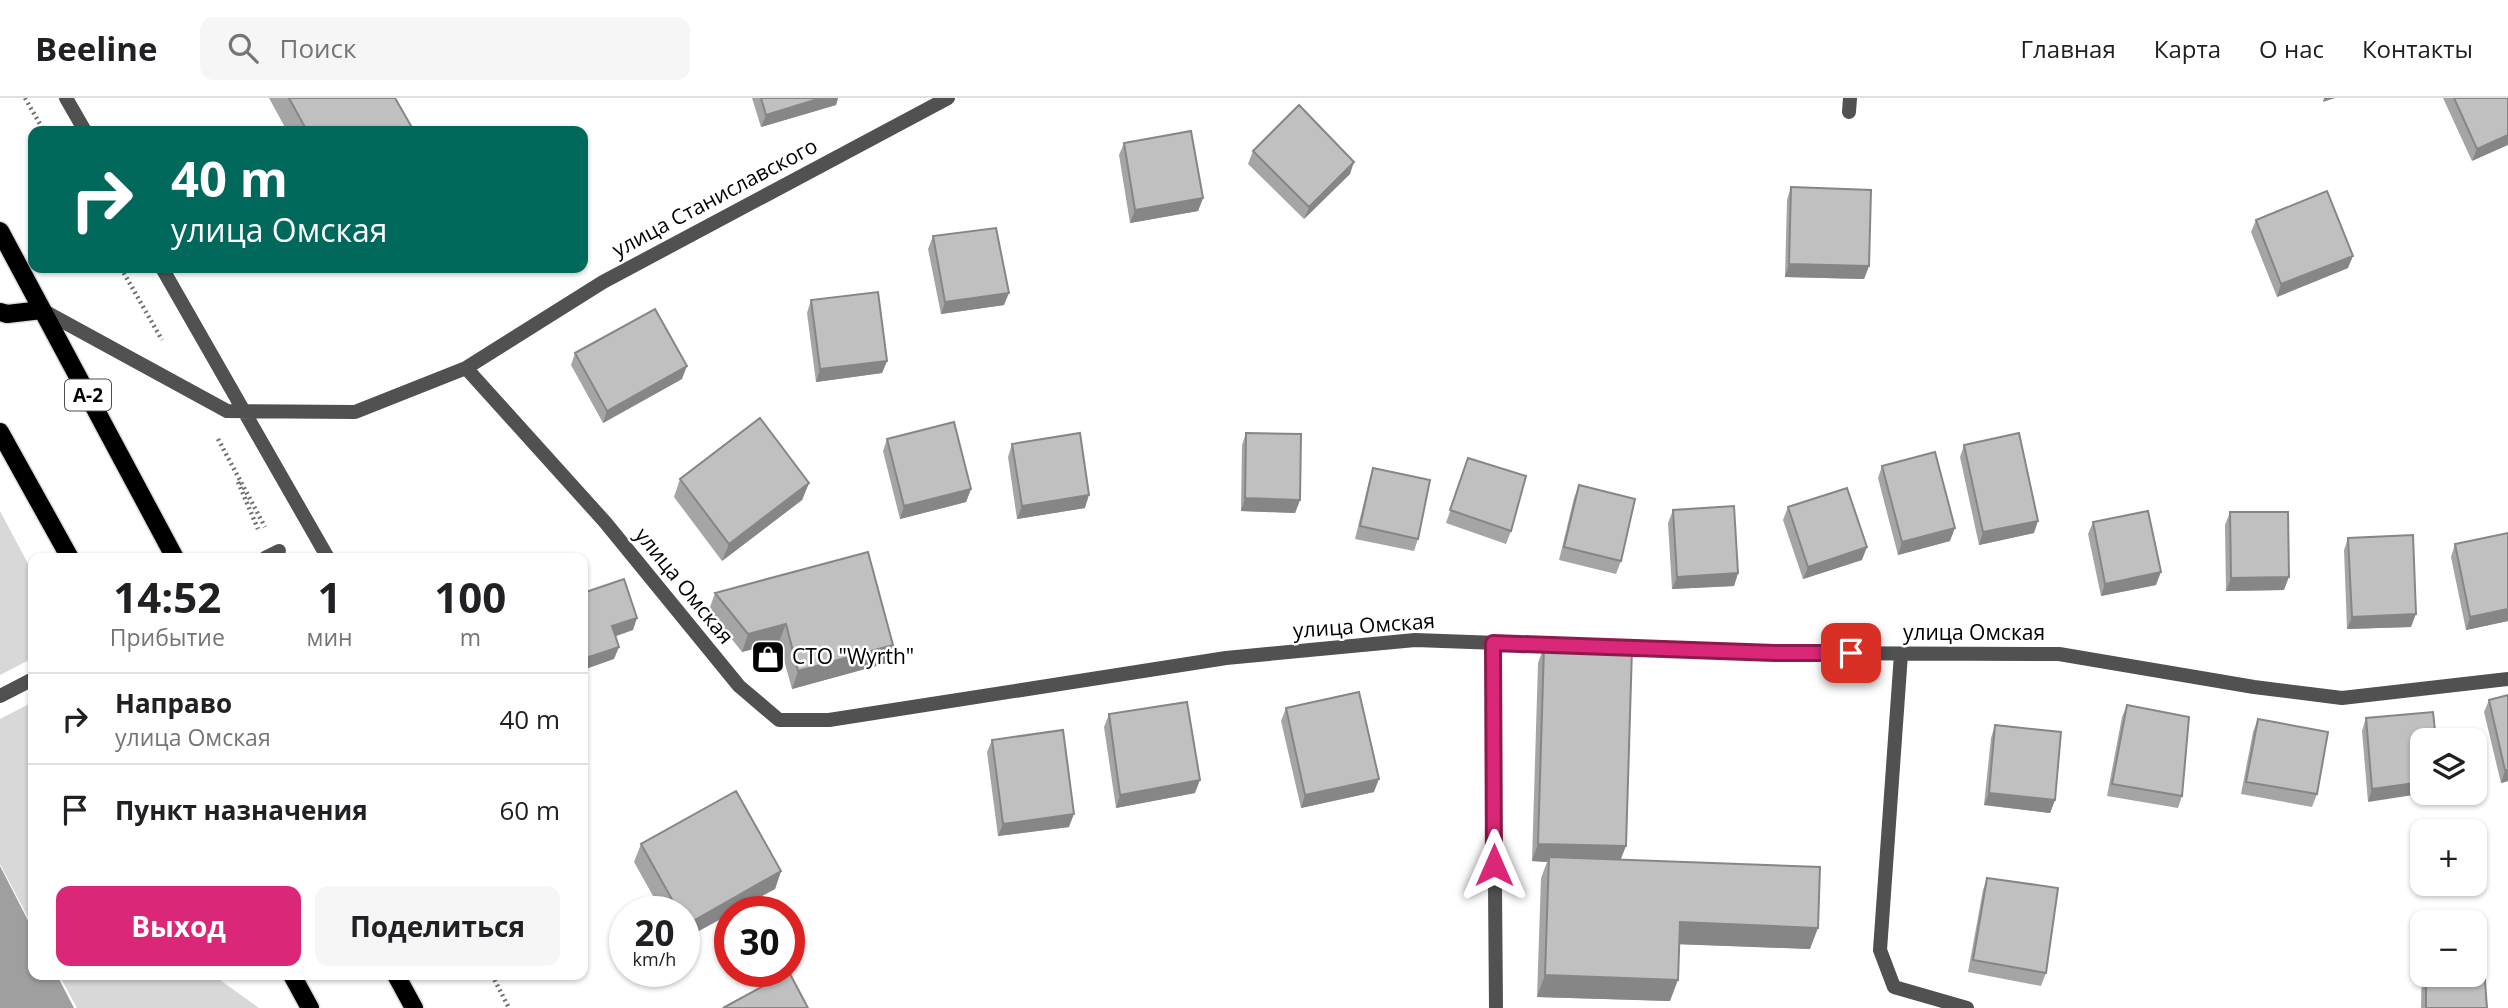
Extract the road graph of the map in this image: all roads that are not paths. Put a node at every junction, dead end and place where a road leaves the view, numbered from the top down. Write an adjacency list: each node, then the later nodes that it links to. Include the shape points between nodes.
1 (66, 98): 3 (street)
2 (948, 98): 8 (street, улица Станиславского, via 603,282)
3 (82, 126)
4 (0, 231): 6 (main road, A-2)
5 (165, 273): 9 (street)
6 (42, 310): 7 (main road); 9 (street, улица Станиславского, via 227,411); 13 (main road, A-2)
7 (0, 312)
8 (466, 368): 9 (street, улица Станиславского, via 355,412); 16 (street, улица Омская, via 604,522 739,686 779,720 829,720 1226,658 1415,640)
9 (243, 411): 15 (street)
10 (0, 432): 12 (main road)
11 (279, 551): 14 (street, bridge)
12 (67, 553)
13 (172, 553)
14 (275, 553)
15 (325, 553)
16 (1493, 643): 17 (street, улица Омская); 25 (street)
17 (1901, 654): 18 (street, улица Омская, via 2059,654 2342,698); 26 (street, via 1880,950 1894,987)
18 (2508, 679)
19 (28, 682): 20 (street)
20 (0, 696)
21 (295, 980): 23 (main road)
22 (399, 980): 24 (main road)
23 (310, 1008)
24 (414, 1008)
25 (1496, 1008)
26 (1966, 1008)

